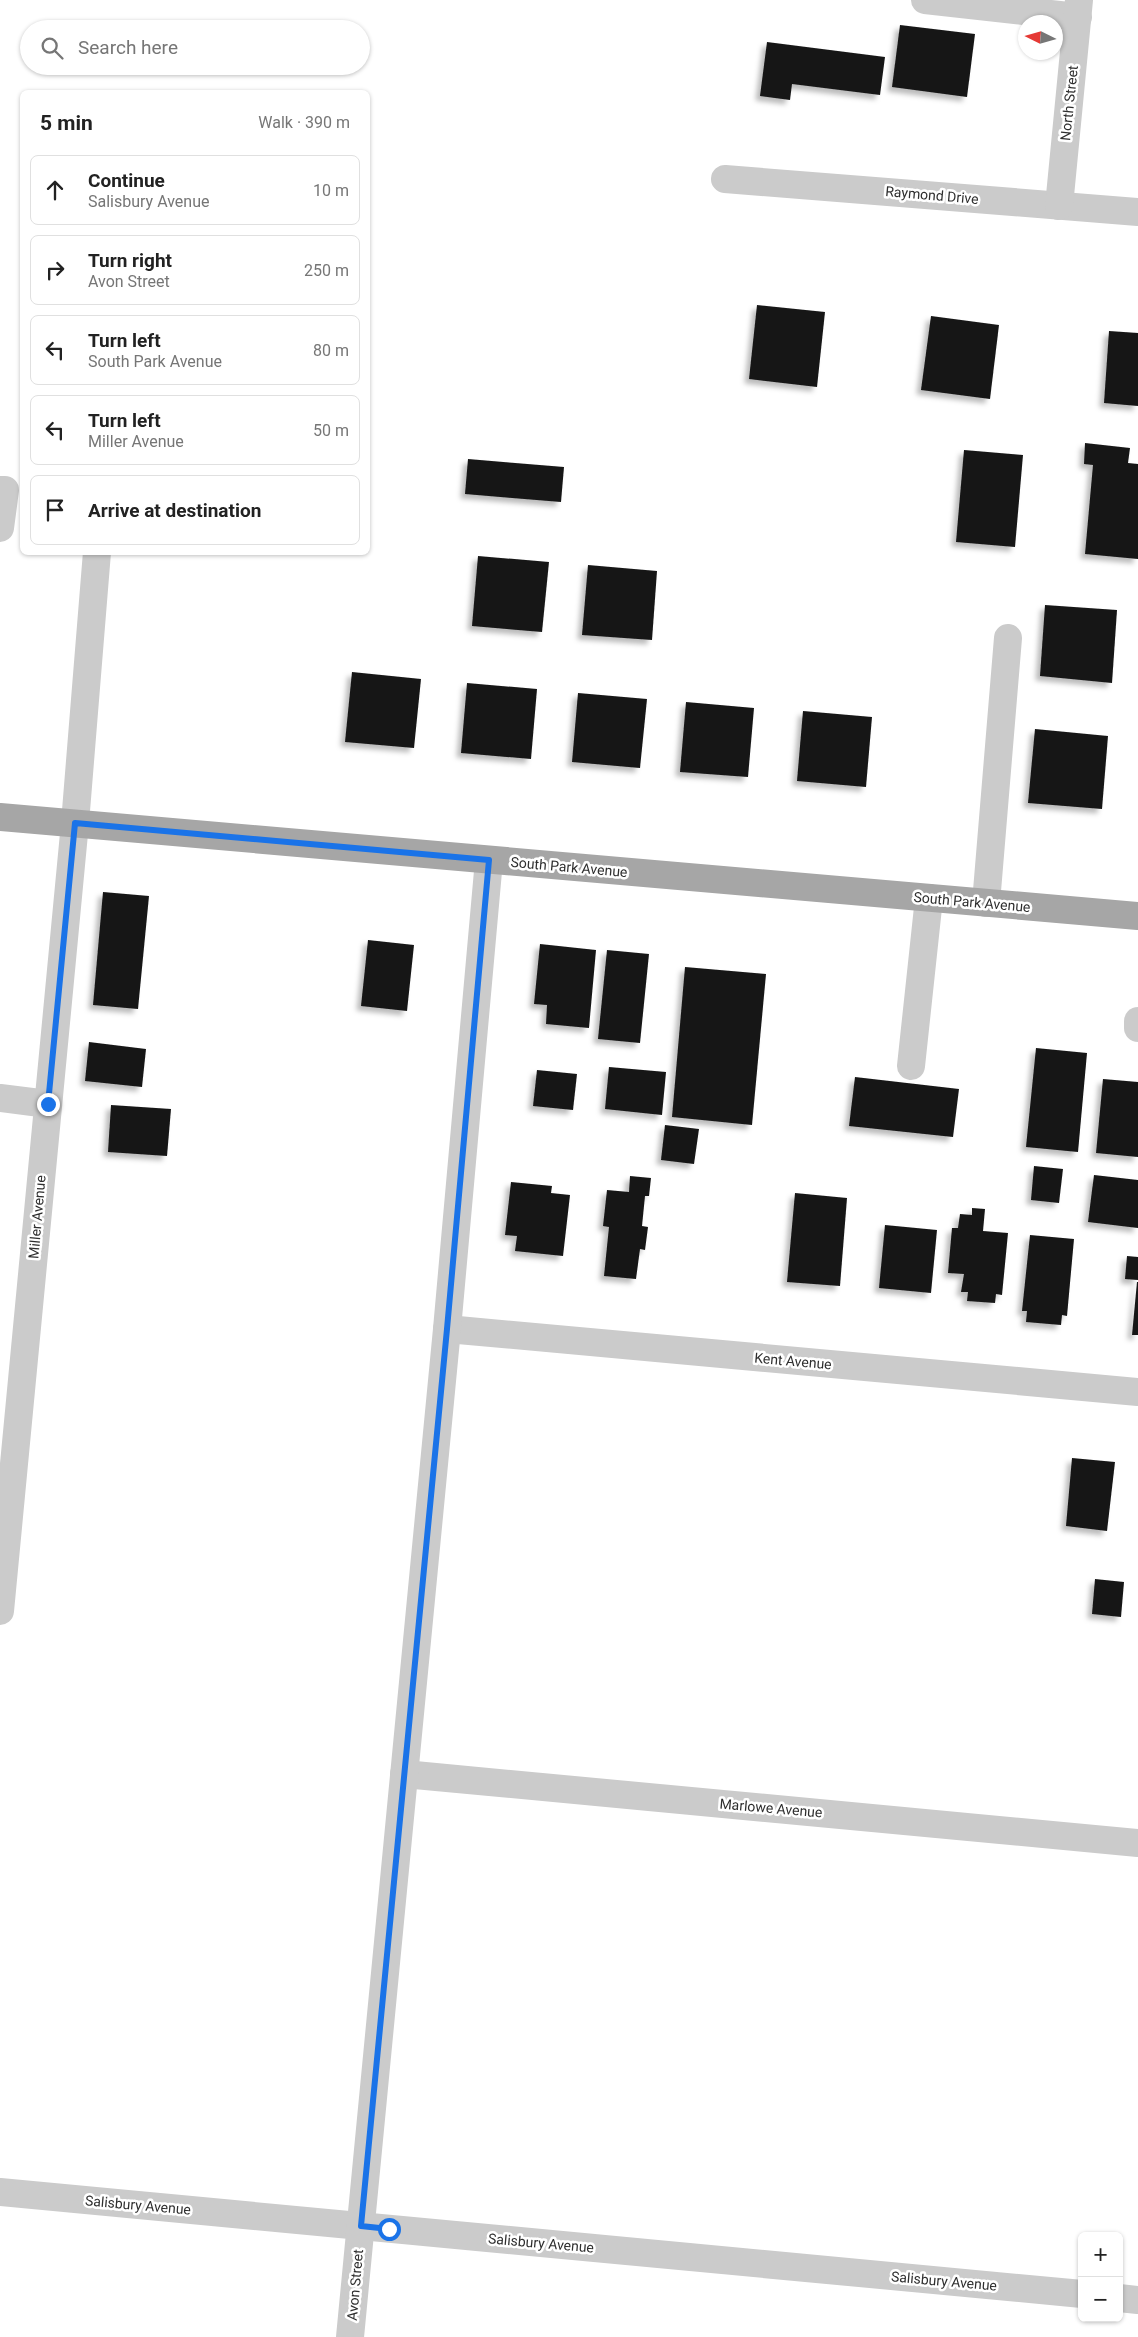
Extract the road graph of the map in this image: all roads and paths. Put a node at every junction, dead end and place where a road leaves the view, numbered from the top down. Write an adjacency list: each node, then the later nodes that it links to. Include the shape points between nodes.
1 (925, 0): 2 (street)
2 (1079, 9): 4 (street, North Street)
3 (725, 179): 4 (street, Raymond Drive)
4 (1060, 206): 5 (street, Raymond Drive)
5 (1138, 212)
6 (0, 490): 7 (street, via 4,490)
7 (0, 528)
8 (97, 555): 11 (street, Miller Avenue)
9 (1008, 638): 14 (street)
10 (0, 817): 11 (main road, South Park Avenue)
11 (75, 823): 12 (main road, South Park Avenue); 20 (street, Miller Avenue)
12 (489, 860): 13 (main road, South Park Avenue); 21 (street, Avon Street)
13 (929, 898): 14 (main road, South Park Avenue); 18 (street)
14 (986, 903): 15 (main road, South Park Avenue)
15 (1138, 916)
16 (1138, 1021): 17 (street)
17 (1138, 1028)
18 (911, 1066)
19 (0, 1098): 20 (street)
20 (48, 1104): 23 (street, Miller Avenue)
21 (447, 1329): 22 (street, Kent Avenue); 24 (street, Avon Street)
22 (1138, 1392)
23 (0, 1611)
24 (404, 1774): 25 (street, Marlowe Avenue); 27 (street, Avon Street)
25 (1138, 1843)
26 (0, 2192): 27 (street, Salisbury Avenue)
27 (361, 2226): 28 (street, Salisbury Avenue); 31 (street, Avon Street)
28 (1078, 2294)
29 (1123, 2298): 30 (street)
30 (1138, 2300)
31 (350, 2337)

